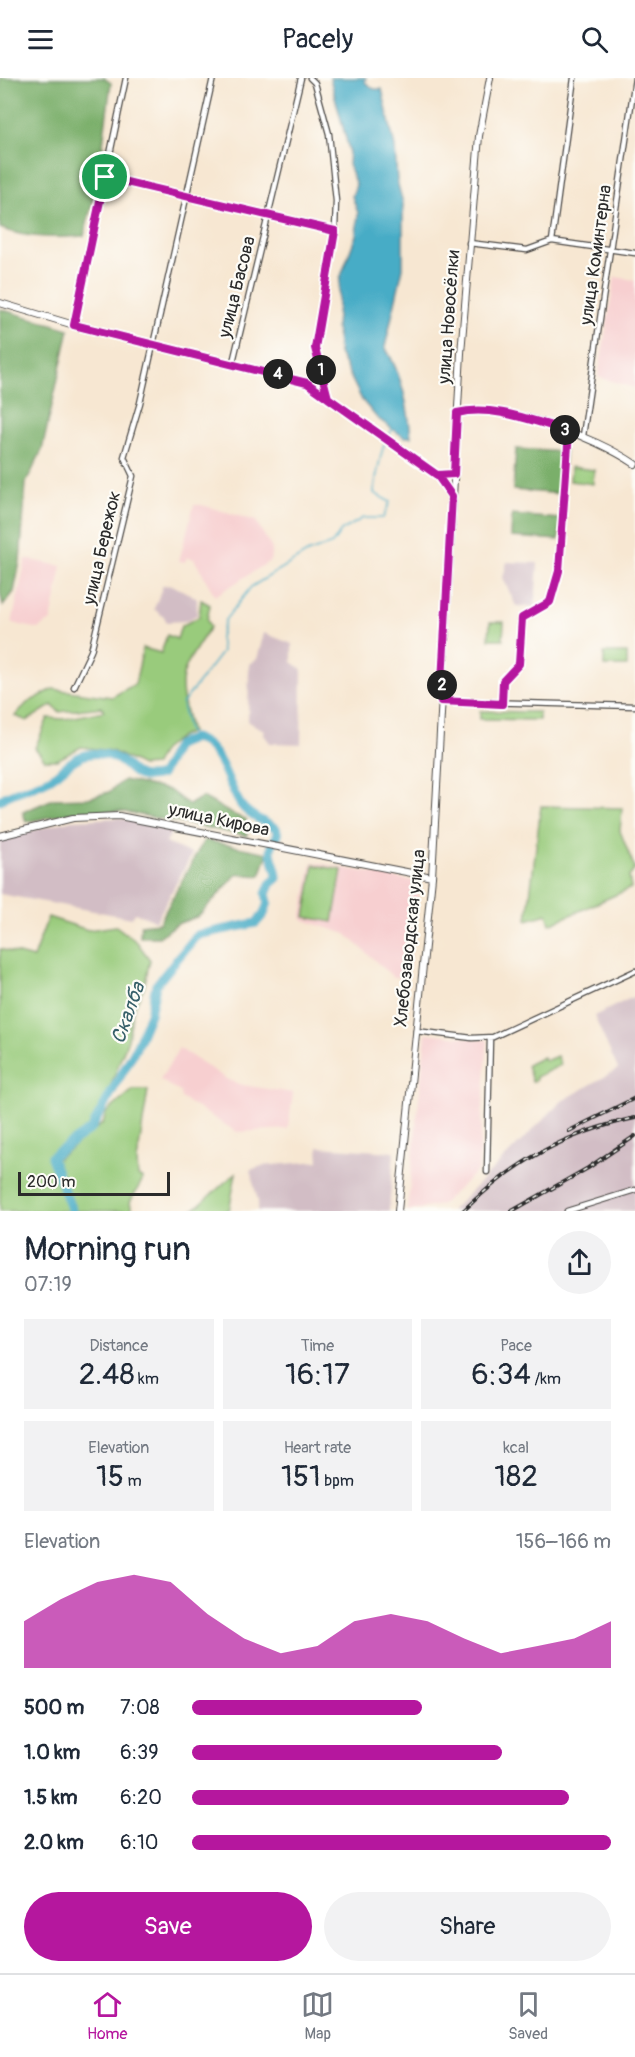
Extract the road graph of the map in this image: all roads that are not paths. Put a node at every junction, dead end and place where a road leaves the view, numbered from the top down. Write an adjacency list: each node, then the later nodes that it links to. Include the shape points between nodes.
1 (126, 78): 8 (street)
2 (213, 78): 9 (street, улица Бережок)
3 (301, 78): 10 (street, улица Басова)
4 (310, 78): 11 (street, via 315,83 329,134)
5 (490, 78): 13 (street, улица Новосёлки, via 482,107)
6 (574, 78): 12 (street)
7 (635, 78): 14 (street, улица Коминтерна)
8 (105, 177): 9 (street); 17 (street)
9 (187, 196): 10 (street); 18 (street, улица Бережок)
10 (269, 215): 11 (street); 19 (street, улица Басова)
11 (335, 231): 20 (street, via 315,348)
12 (552, 241): 13 (street, via 527,250); 14 (street)
13 (469, 243): 21 (street, улица Новосёлки)
14 (611, 250): 15 (street); 23 (street, улица Коминтерна)
15 (635, 253)
16 (0, 303): 17 (street)
17 (74, 325): 18 (street)
18 (153, 344): 19 (street); 29 (street, улица Бережок, via 124,457 133,476 91,651)
19 (233, 362): 20 (street, via 307,383)
20 (328, 398): 26 (street)
21 (457, 413): 22 (street, via 506,415); 25 (street, улица Новосёлки)
22 (569, 431): 23 (street); 31 (street, via 560,559 550,602 522,618 519,664 503,681)
23 (583, 436): 24 (street)
24 (635, 464)
25 (454, 474): 26 (street); 27 (street, улица Новосёлки)
26 (437, 475): 27 (street)
27 (452, 496): 28 (street, улица Новосёлки)
28 (443, 668): 30 (street, Хлебозаводская улица)
29 (74, 687)
30 (441, 701): 31 (street); 34 (street, Хлебозаводская улица)
31 (502, 704): 32 (street)
32 (635, 706)
33 (0, 836): 34 (street, улица Кирова, via 74,818 119,816)
34 (432, 877): 36 (street, Хлебозаводская улица)
35 (635, 971): 37 (street)
36 (415, 1031): 37 (street); 40 (street, Хлебозаводская улица)
37 (490, 1038): 38 (street)
38 (487, 1172)
39 (635, 1190): 41 (street)
40 (398, 1211)
41 (567, 1211)

